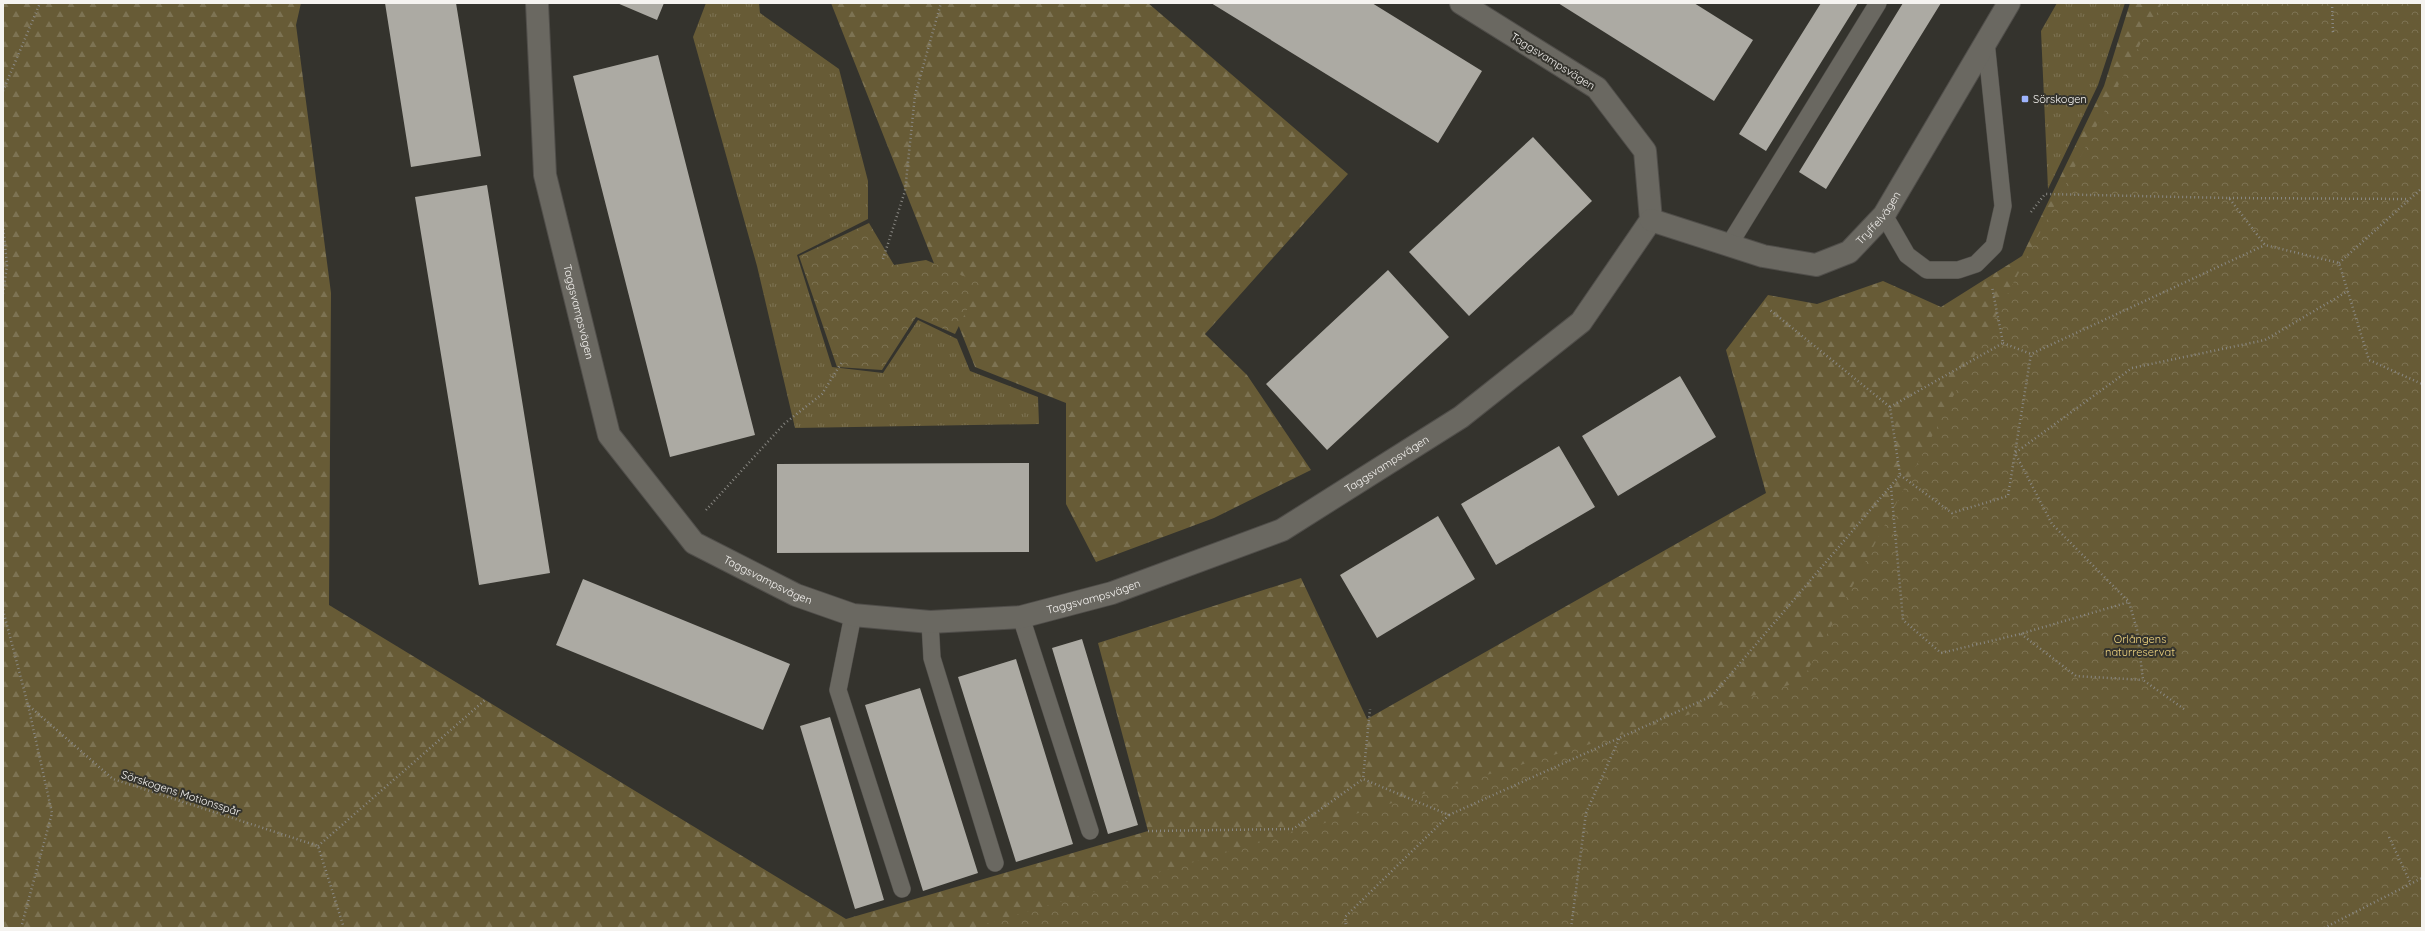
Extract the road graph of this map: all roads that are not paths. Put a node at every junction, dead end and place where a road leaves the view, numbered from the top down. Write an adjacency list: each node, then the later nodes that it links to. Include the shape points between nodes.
1 (537, 3): 9 (street, Taggsvampsvägen, via 545,175 609,435 694,543 796,595)
2 (1461, 3): 7 (street, Taggsvampsvägen, via 1597,88 1644,151)
3 (1878, 3): 8 (lane)
4 (2009, 3): 5 (street, Tryffelvägen)
5 (1986, 42): 6 (street, Tryffelvägen); 6 (lane, via 2003,206 1994,246 1976,264 1958,270 1927,270 1907,255)
6 (1884, 215): 8 (street, Tryffelvägen, via 1849,252 1816,265 1763,256)
7 (1651, 220): 8 (street, Tryffelvägen); 10 (street, Taggsvampsvägen, via 1581,322 1461,417 1428,438 1282,530 1112,593)
8 (1729, 245)
9 (853, 615): 11 (street, Taggsvampsvägen); 14 (lane, via 838,690)
10 (1021, 617): 11 (street, Taggsvampsvägen); 12 (lane)
11 (930, 622): 13 (lane, via 932,658)
12 (1090, 831)
13 (995, 863)
14 (902, 889)

